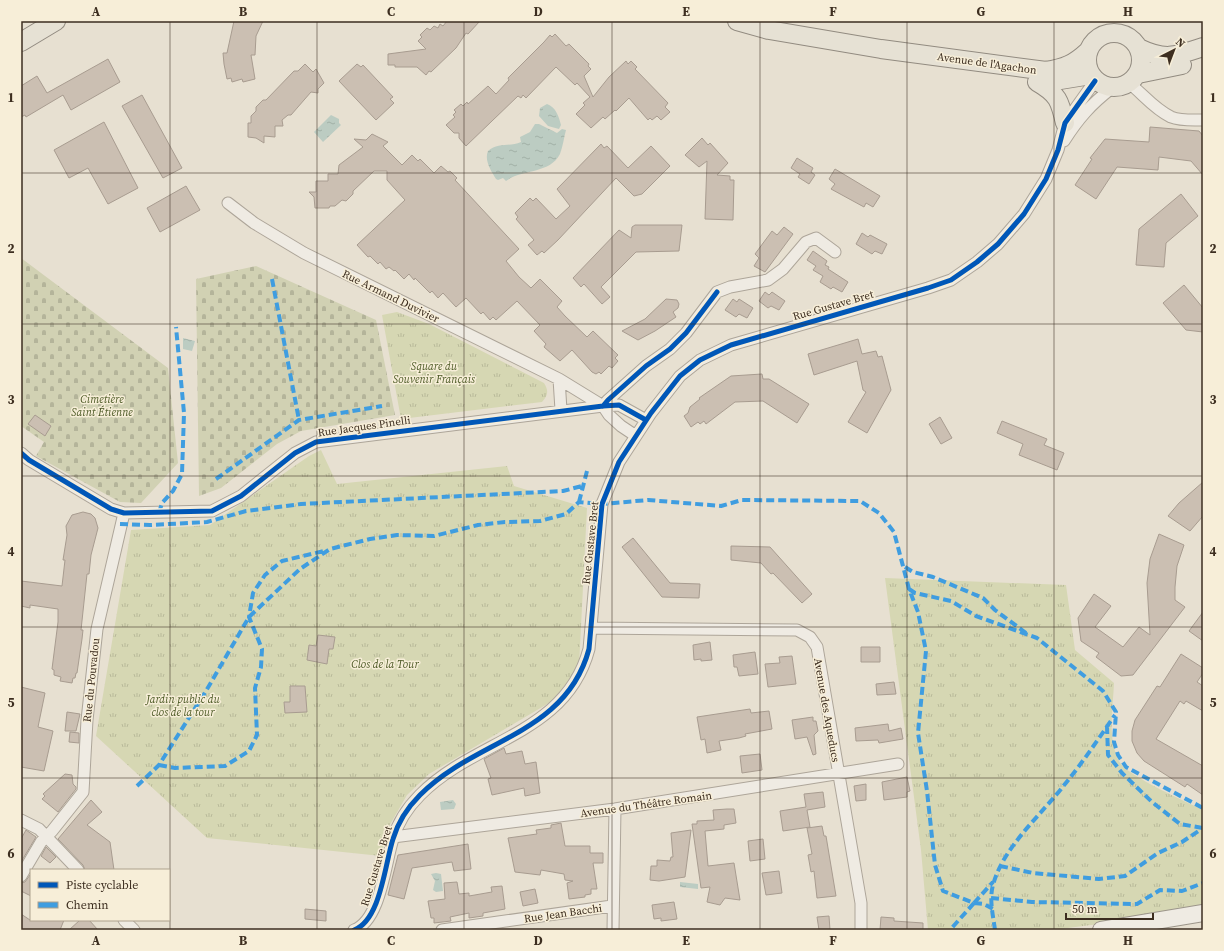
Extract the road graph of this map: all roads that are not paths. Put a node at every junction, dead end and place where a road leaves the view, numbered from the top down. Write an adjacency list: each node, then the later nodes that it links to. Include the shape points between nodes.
1 (56, 21): 3 (main road)
2 (737, 21): 7 (main road, Avenue de l'Agachon, via 769,30)
3 (36, 26): 4 (main road)
4 (21, 42)
5 (1203, 47): 6 (main road, via 1179,55 1162,57)
6 (1139, 48): 8 (main road, via 1128,36 1111,33 1096,39); 12 (main road, via 1141,57)
7 (881, 49): 8 (main road, Avenue de l'Agachon, via 1046,72 1064,69); 11 (main road, Avenue de l'Agachon)
8 (1088, 51): 10 (main road, via 1086,59)
9 (1203, 58): 12 (main road)
10 (1093, 78): 11 (main road, Avenue de l'Agachon); 12 (main road, via 1103,86); 14 (street, Rue Gustave Bret)
11 (1037, 82): 14 (main road, via 1048,88 1059,100)
12 (1126, 82): 13 (street, via 1172,117); 15 (street, Rue Gustave Bret, via 1093,102)
13 (1203, 120)
14 (1065, 123): 15 (street, Rue Gustave Bret)
15 (1058, 150): 21 (street, Rue Gustave Bret, via 1046,179 1024,214 998,244 970,267 950,280 928,288 719,351 700,360 680,376)
16 (228, 202): 18 (street, Rue Armand Duvivier, via 254,223 304,253)
17 (835, 252): 19 (street, via 816,238 806,242 783,269 768,280 717,292 686,333)
18 (559, 379): 19 (street, Rue Armand Duvivier); 20 (street)
19 (603, 406): 20 (street, Rue Jacques Pinelli); 21 (street, Rue Jacques Pinelli, via 620,405); 22 (street, via 613,419)
20 (561, 410): 24 (street, Rue Jacques Pinelli, via 316,442 295,453 241,496 212,511)
21 (646, 420): 22 (street, Rue Gustave Bret)
22 (636, 436): 25 (street, Rue Gustave Bret, via 612,476 601,506)
23 (21, 453): 24 (street, Rue Jacques Pinelli, via 111,509)
24 (124, 513): 30 (street, Rue du Pouvadou, via 96,629 83,792)
25 (592, 628): 27 (street, Avenue des Aqueducs, via 797,630 810,638 817,647); 31 (street, Rue Gustave Bret, via 584,668 562,701 533,723 429,785 402,818)
26 (898, 764): 27 (street, Avenue du Théâtre Romain)
27 (838, 774): 28 (street, Avenue du Théâtre Romain); 43 (street, Avenue des Aqueducs, via 861,903)
28 (615, 809): 31 (street, Avenue du Théâtre Romain); 34 (street)
29 (21, 820): 30 (street, via 39,829)
30 (46, 836): 32 (street); 33 (street, Rue du Pouvadou)
31 (394, 838): 38 (street, Rue Gustave Bret, via 374,911)
32 (77, 869)
33 (21, 876)
34 (612, 906): 41 (street, Rue Jean Bacchi); 42 (street)
35 (1203, 913): 44 (main road)
36 (125, 921): 39 (street)
37 (1203, 922): 45 (main road)
38 (367, 927): 40 (street, Rue Gustave Bret)
39 (134, 930)
40 (354, 930)
41 (442, 930)
42 (613, 930)
43 (861, 930)
44 (1101, 930)
45 (1144, 930)

